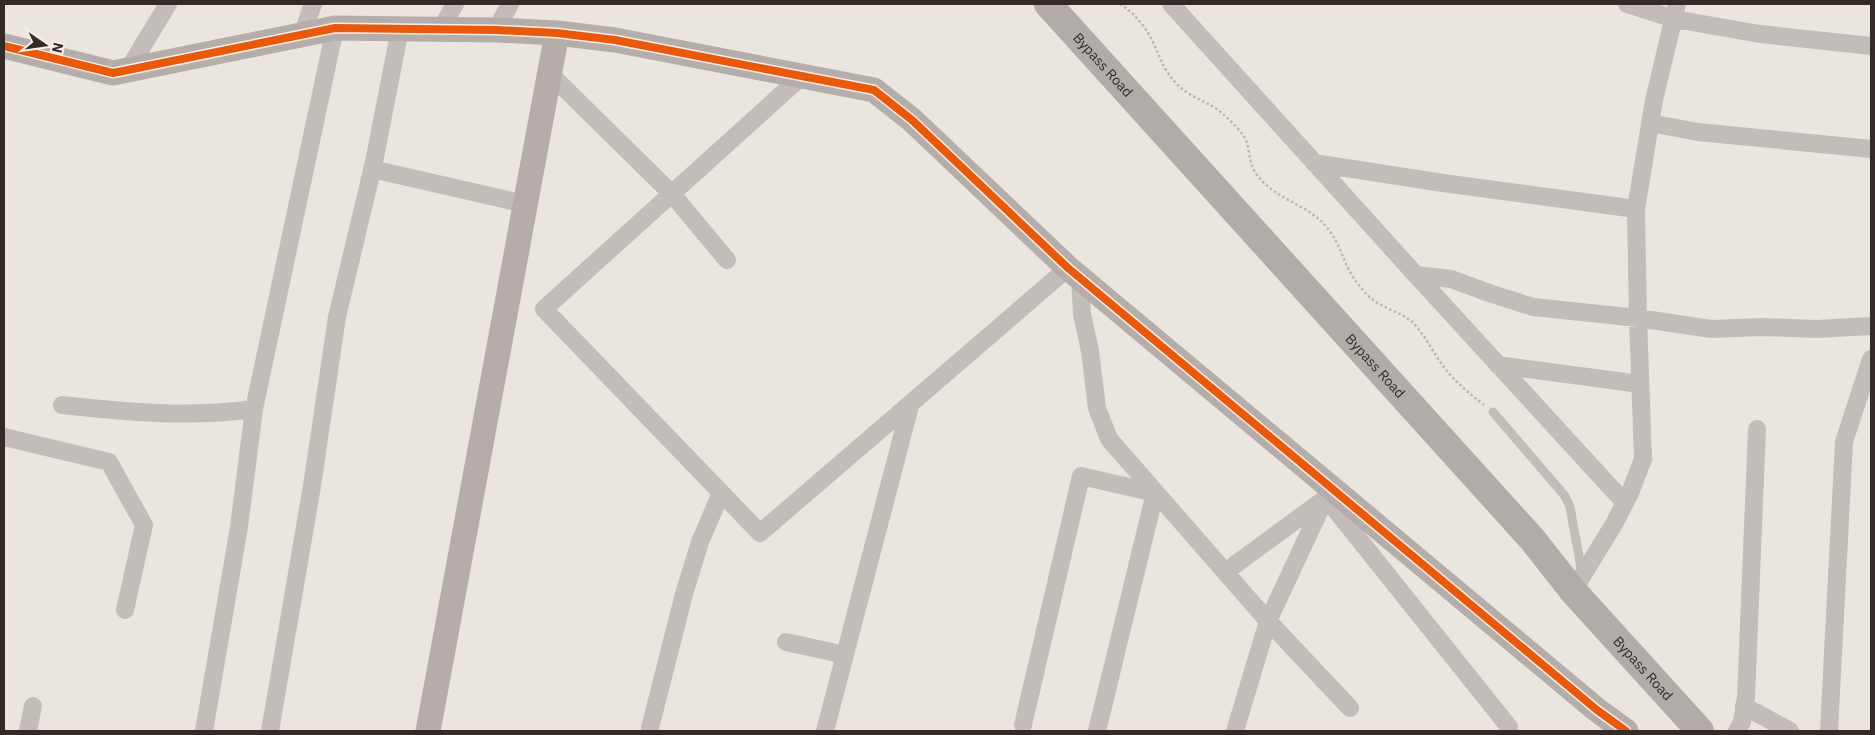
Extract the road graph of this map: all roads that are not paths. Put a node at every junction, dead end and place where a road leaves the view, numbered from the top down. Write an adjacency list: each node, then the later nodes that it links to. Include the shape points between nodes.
1 (168, 4): 17 (street)
2 (313, 4): 14 (street)
3 (455, 4): 11 (street)
4 (510, 4): 12 (street)
5 (1048, 4): 46 (main road, Bypass Road, via 1532,539)
6 (1171, 4): 22 (street)
7 (1627, 4): 8 (street)
8 (1676, 12): 16 (street, via 1760,34); 20 (street)
9 (335, 28): 10 (street); 14 (street); 37 (street)
10 (400, 29): 11 (street); 23 (street)
11 (441, 29): 12 (street)
12 (496, 30): 13 (street)
13 (557, 33): 18 (street); 19 (street, via 615,40)
14 (302, 35): 17 (street)
15 (4, 46): 17 (street, via 113,73)
16 (1871, 46)
17 (128, 70)
18 (549, 73): 24 (street); 25 (street)
19 (802, 76): 24 (street); 28 (street, via 874,90 912,120)
20 (1650, 124): 21 (street, via 1698,132); 26 (street)
21 (1871, 149)
22 (1314, 163): 26 (street); 29 (street)
23 (372, 169): 25 (street); 59 (street, via 337,317)
24 (672, 194): 27 (street); 41 (street, via 544,310)
25 (525, 204): 60 (street)
26 (1636, 209): 30 (street)
27 (727, 260)
28 (1074, 273): 36 (street); 42 (street, via 1090,351 1097,408 1109,438); 43 (street)
29 (1416, 275): 30 (street, via 1451,279 1533,307); 33 (street)
30 (1638, 318): 31 (street, via 1711,329); 34 (street)
31 (1871, 326)
32 (1871, 359): 68 (street, via 1844,442)
33 (1498, 365): 34 (street); 44 (street)
34 (1640, 384): 44 (street, via 1643,458)
35 (62, 405): 37 (street, via 135,412 218,414)
36 (910, 406): 41 (street, via 760,533); 50 (street)
37 (254, 409): 58 (street, via 239,527)
38 (1493, 412): 46 (lane, via 1570,506)
39 (1757, 429): 52 (street)
40 (4, 438): 47 (street, via 109,462 144,525)
41 (721, 493): 56 (street, via 700,542 684,594)
42 (1156, 493): 45 (street); 54 (street, via 1080,476); 62 (street)
43 (1330, 494): 45 (street); 48 (street); 55 (street); 64 (street)
44 (1625, 503): 46 (street)
45 (1225, 572): 48 (street)
46 (1578, 584): 65 (main road, Bypass Road)
47 (125, 610)
48 (1268, 621): 53 (street); 63 (street)
49 (786, 642): 50 (street)
50 (845, 655): 61 (street)
51 (33, 706): 57 (street)
52 (1744, 706): 66 (street); 67 (street)
53 (1350, 708)
54 (1023, 725)
55 (1509, 726)
56 (650, 728)
57 (28, 731)
58 (204, 731)
59 (270, 731)
60 (428, 731)
61 (825, 731)
62 (1097, 731)
63 (1236, 731)
64 (1626, 731)
65 (1700, 731)
66 (1737, 731)
67 (1790, 731)
68 (1829, 731)

